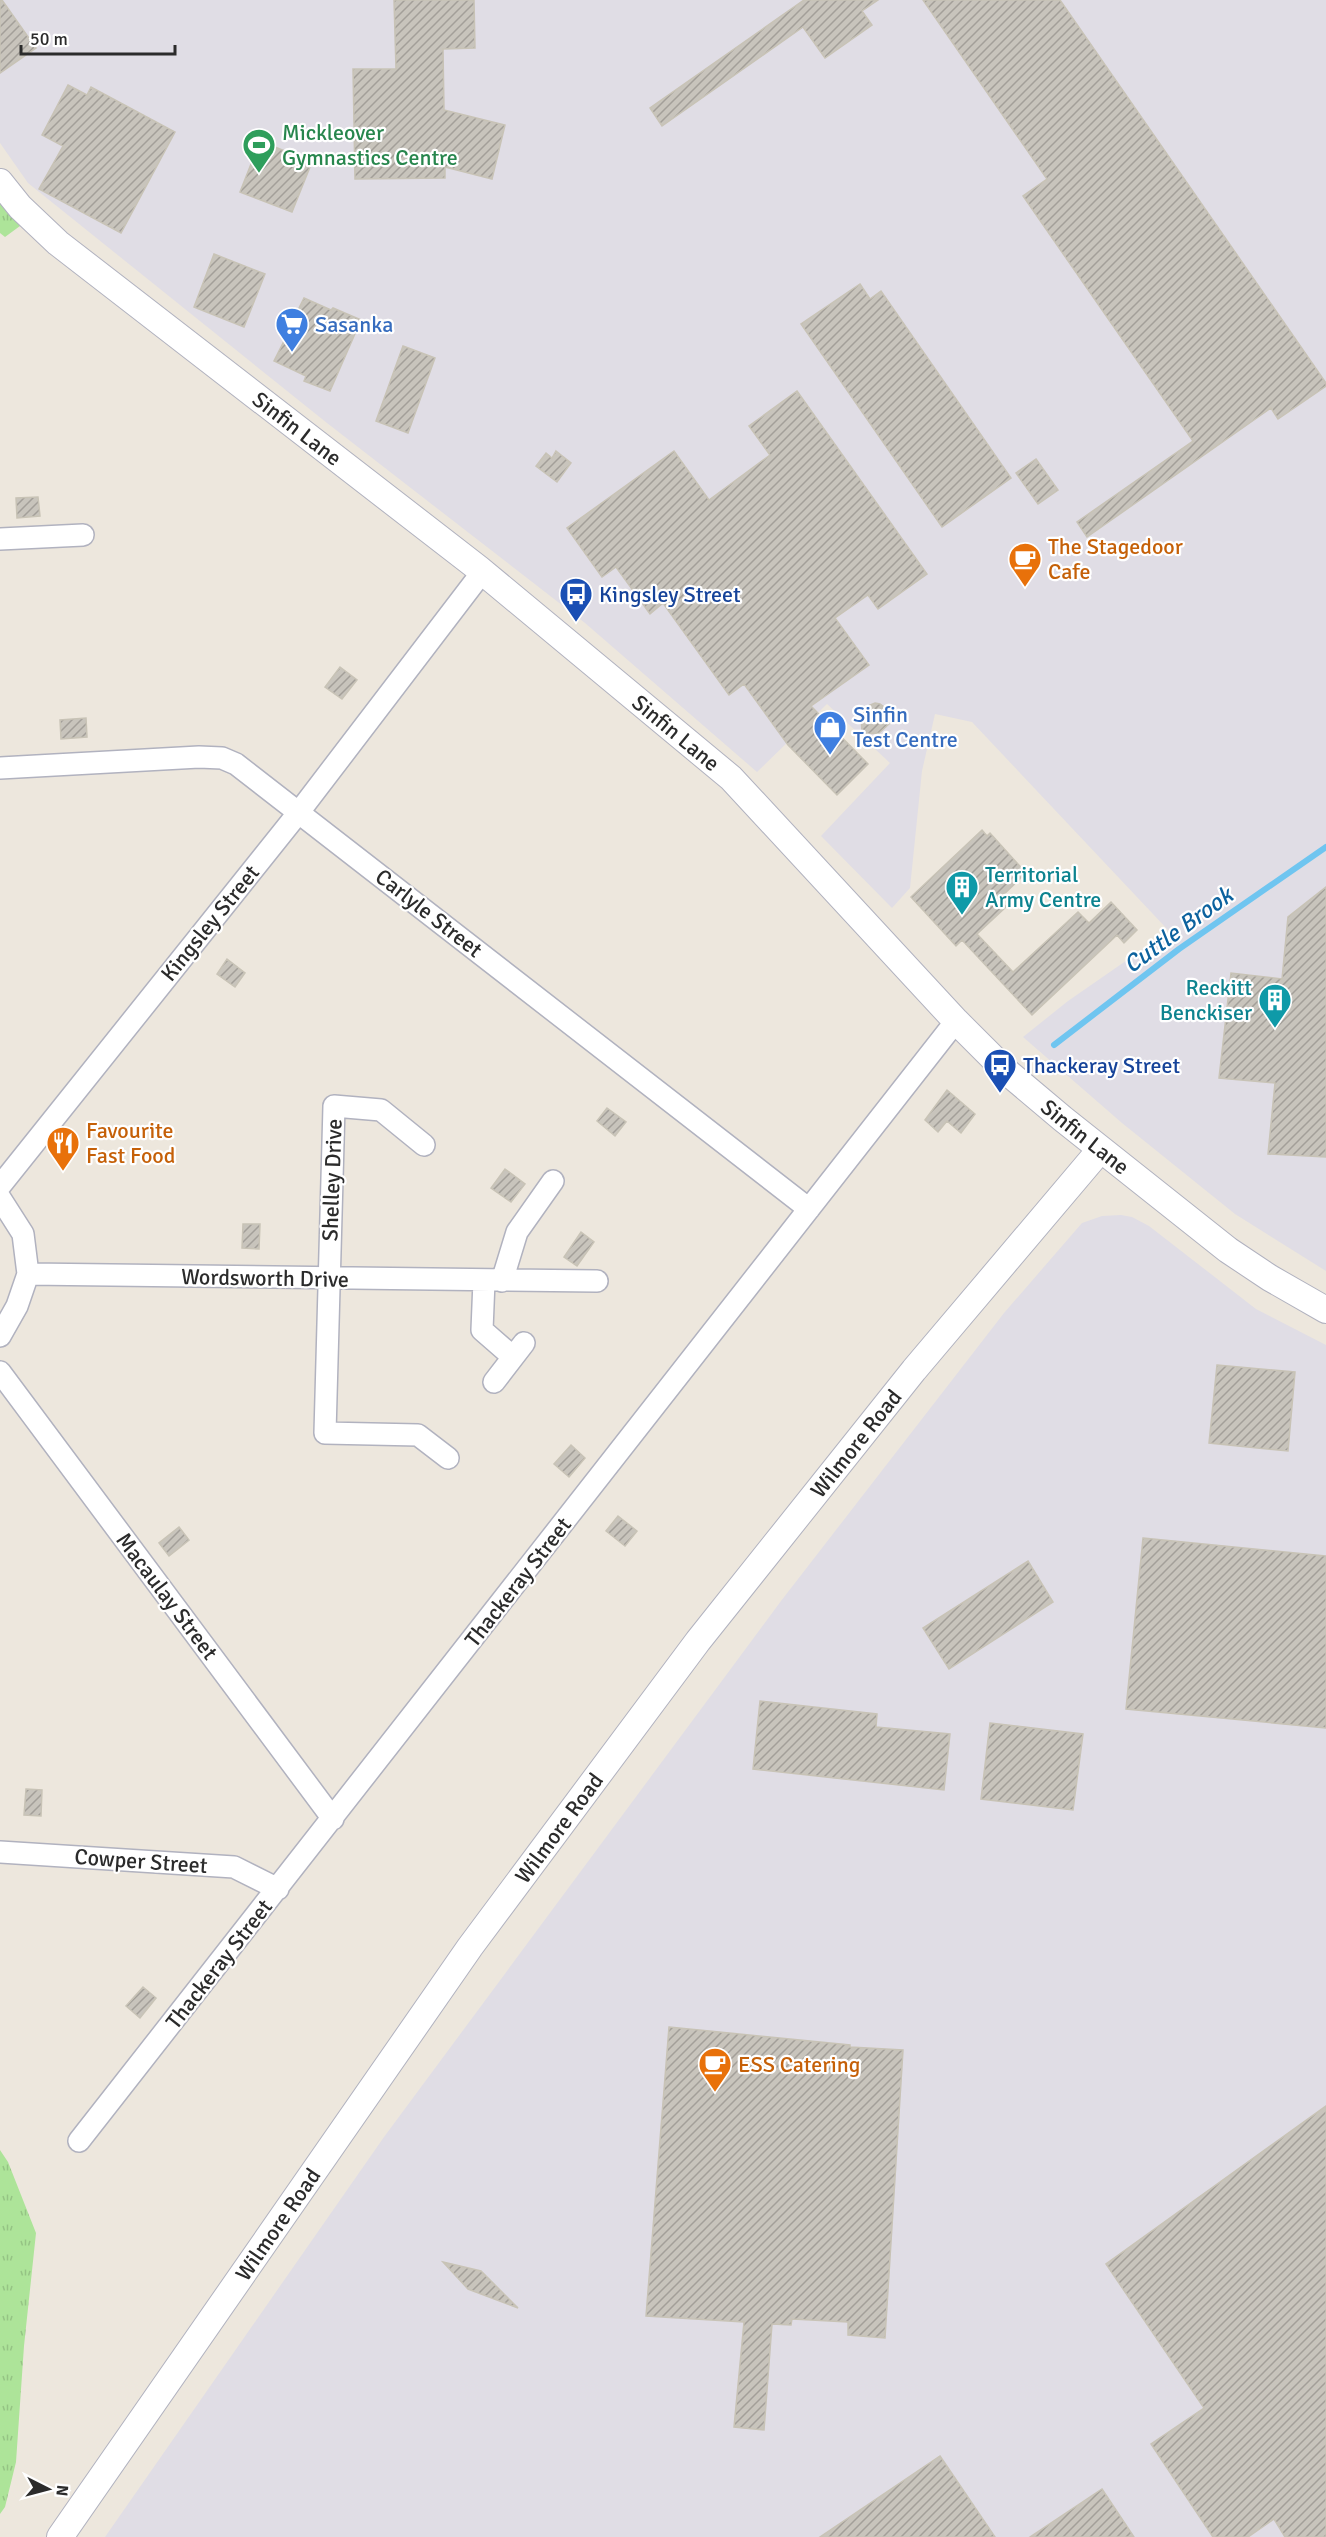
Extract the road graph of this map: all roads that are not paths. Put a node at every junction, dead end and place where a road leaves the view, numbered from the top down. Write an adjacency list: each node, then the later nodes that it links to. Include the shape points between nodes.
1 (0, 182): 4 (street, Sinfin Lane, via 58,243)
2 (83, 535): 3 (street)
3 (0, 539)
4 (483, 571): 6 (street, Kingsley Street); 7 (street, Sinfin Lane, via 731,778)
5 (0, 768): 6 (street, Carlyle Street, via 222,758 236,764)
6 (299, 812): 11 (street, Kingsley Street); 13 (street, Carlyle Street)
7 (956, 1021): 9 (street, Sinfin Lane, via 1006,1071); 13 (street, Thackeray Street)
8 (424, 1145): 15 (street, Shelley Drive, via 381,1110 334,1106)
9 (1100, 1150): 18 (street, Sinfin Lane, via 1228,1250); 27 (street, Wilmore Road, via 914,1370 698,1641 470,1947)
10 (553, 1180): 16 (street, via 517,1232)
11 (0, 1186)
12 (0, 1198): 14 (street, via 23,1233)
13 (809, 1209): 23 (street, Thackeray Street)
14 (28, 1274): 15 (street, Wordsworth Drive); 19 (street, via 17,1306)
15 (329, 1278): 16 (street, Wordsworth Drive); 22 (street, Shelley Drive, via 325,1433 418,1435)
16 (493, 1281): 17 (street, Wordsworth Drive); 21 (street, via 482,1330 518,1350)
17 (597, 1281)
18 (1326, 1310)
19 (0, 1336)
20 (0, 1372): 23 (street, Macaulay Street)
21 (494, 1382)
22 (448, 1458)
23 (333, 1819): 25 (street, Thackeray Street)
24 (0, 1852): 25 (street, Cowper Street, via 234,1868)
25 (278, 1889): 26 (street, Thackeray Street)
26 (79, 2141)
27 (60, 2537)

